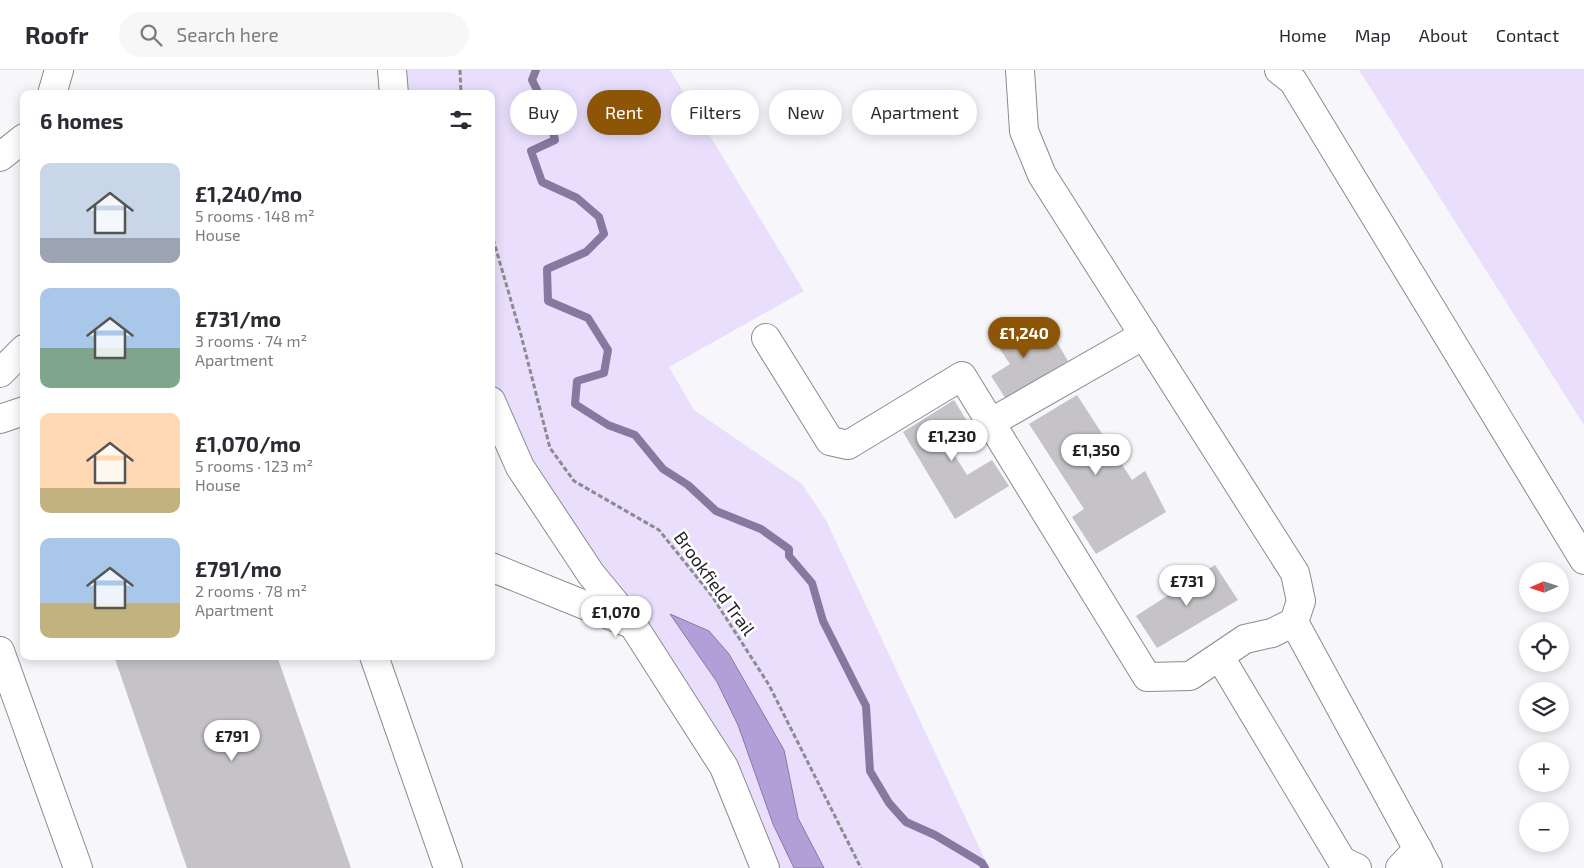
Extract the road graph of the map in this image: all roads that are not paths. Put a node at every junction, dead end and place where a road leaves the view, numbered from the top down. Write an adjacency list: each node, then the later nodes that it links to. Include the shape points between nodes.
1 (59, 70): 5 (street)
2 (392, 70): 6 (street)
3 (1020, 70): 9 (street, via 1024,131 1042,175)
4 (1279, 70): 17 (street, via 1293,81)
5 (53, 90)
6 (394, 90)
7 (20, 141): 8 (street)
8 (0, 157)
9 (1144, 335): 16 (street); 19 (street, via 1295,573 1301,601)
10 (766, 338): 16 (street, via 830,441 848,445 962,376)
11 (20, 353): 12 (street)
12 (0, 373)
13 (495, 410): 20 (street, via 520,467 591,574)
14 (20, 412): 15 (street)
15 (0, 419)
16 (990, 423): 22 (street, via 1147,677 1190,676)
17 (1584, 560)
18 (495, 569): 20 (street)
19 (1294, 622): 22 (street, via 1272,633 1245,640); 24 (street)
20 (633, 625): 27 (street, via 724,767)
21 (0, 651): 25 (street)
22 (1220, 657): 28 (street, via 1342,861)
23 (375, 660): 26 (street)
24 (1415, 862)
25 (78, 868)
26 (448, 868)
27 (765, 868)
28 (1357, 868)

